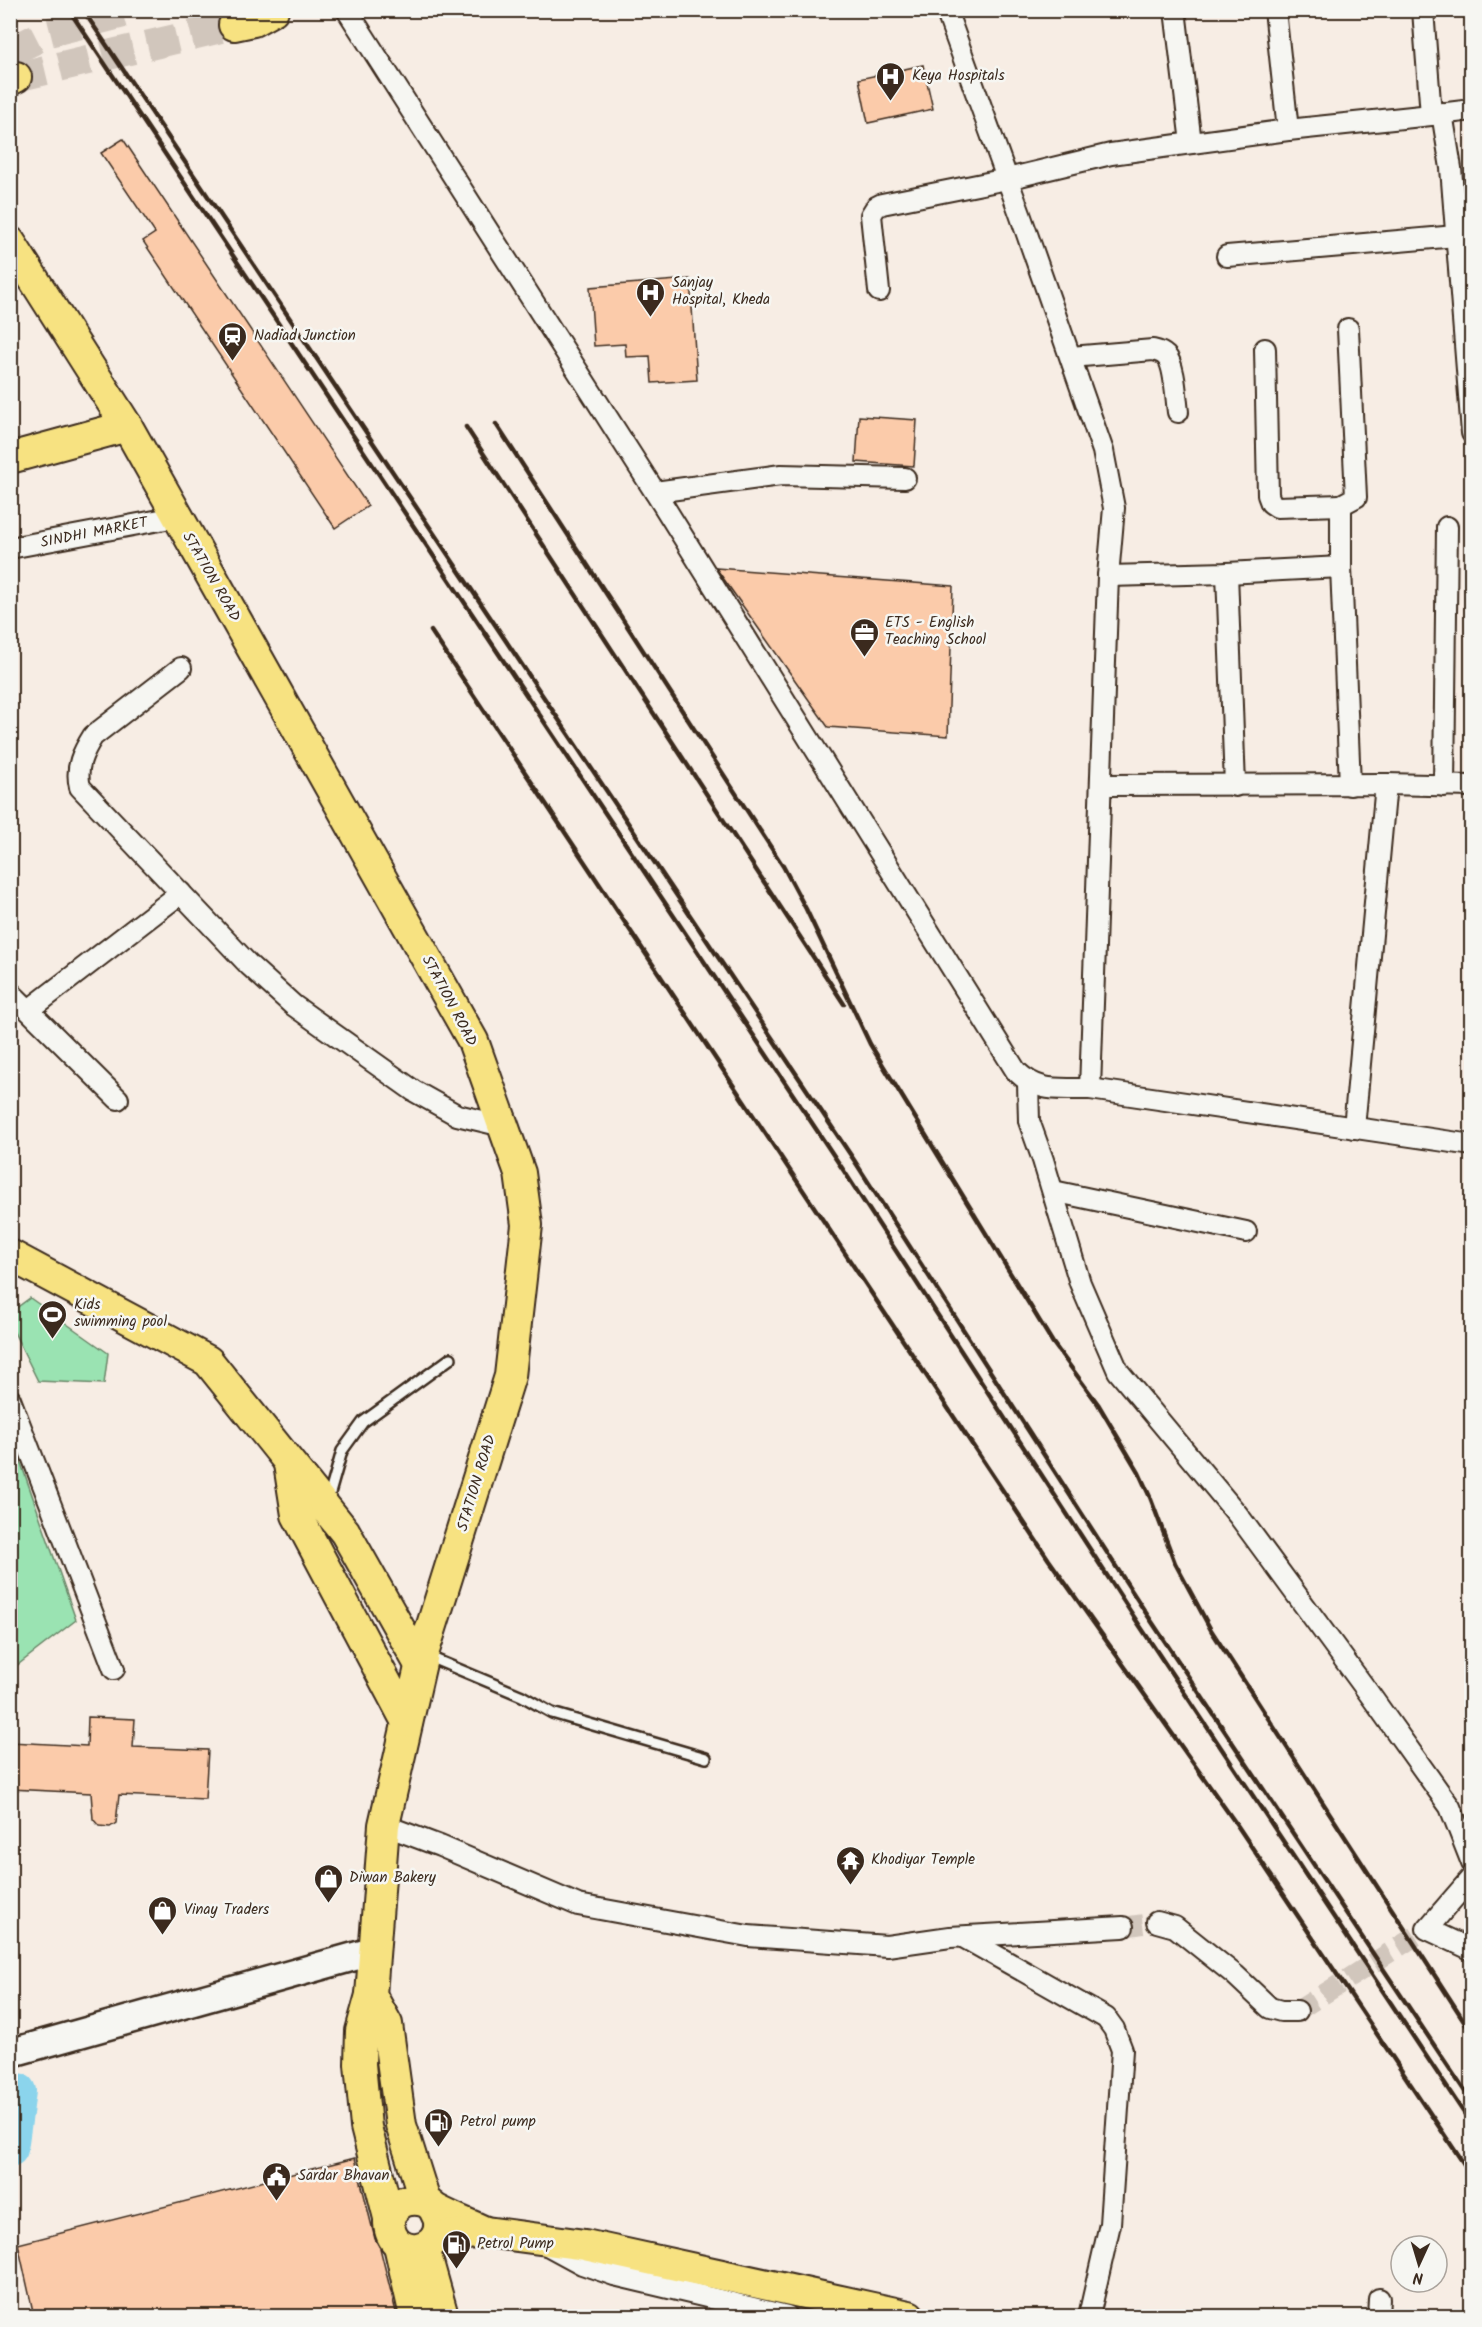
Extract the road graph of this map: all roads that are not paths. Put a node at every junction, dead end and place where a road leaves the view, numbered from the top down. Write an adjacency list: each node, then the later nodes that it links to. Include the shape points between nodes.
1 (273, 10): 7 (main road, via 253,21)
2 (347, 10): 25 (street)
3 (946, 10): 12 (street)
4 (1174, 10): 11 (street)
5 (1275, 10): 10 (street)
6 (1423, 10): 9 (street)
7 (234, 25)
8 (1472, 110): 9 (street)
9 (1436, 114): 10 (street); 13 (street, via 1451,168)
10 (1288, 130): 11 (street)
11 (1191, 143): 12 (street, via 1111,154)
12 (1007, 179): 16 (street, via 876,207 871,215); 19 (street)
13 (1456, 236): 15 (street); 22 (street)
14 (10, 242): 21 (main road, STATION ROAD)
15 (1227, 256)
16 (879, 291)
17 (1348, 329): 26 (street, via 1356,497)
18 (1265, 349): 26 (street, via 1271,503 1277,507)
19 (1071, 357): 20 (street, via 1162,352 1172,366); 32 (street, via 1111,485 1114,508)
20 (1178, 412)
21 (127, 426): 23 (main road); 27 (main road, STATION ROAD)
22 (1472, 433)
23 (10, 458)
24 (905, 478): 25 (street, via 781,475)
25 (655, 492): 43 (street, via 1016,1071)
26 (1341, 505): 30 (street)
27 (176, 517): 29 (street, SINDHI MARKET); 46 (main road, STATION ROAD, via 473,1041)
28 (1447, 527): 38 (street)
29 (10, 548)
30 (1341, 567): 31 (street); 36 (street)
31 (1227, 573): 32 (street); 37 (street)
32 (1108, 576): 35 (street)
33 (181, 669): 40 (street, via 93,736 84,750 78,777 80,787)
34 (1386, 784): 36 (street); 38 (street); 47 (street)
35 (1101, 785): 37 (street); 44 (street)
36 (1350, 785): 37 (street)
37 (1235, 786)
38 (1444, 786): 39 (street)
39 (1472, 786)
40 (182, 893): 42 (street); 46 (street, via 249,965 293,1005 414,1091 457,1115)
41 (10, 992): 42 (street)
42 (29, 1010): 45 (street)
43 (1028, 1083): 44 (street, via 1040,1088); 49 (street, via 1029,1121)
44 (1090, 1089): 47 (street)
45 (118, 1099)
46 (503, 1125): 56 (main road, STATION ROAD, via 520,1173 527,1225 510,1376)
47 (1354, 1128): 48 (street)
48 (1472, 1145)
49 (1053, 1191): 50 (street); 61 (street, via 1080,1283 1118,1371 1238,1515 1368,1692 1450,1807)
50 (1246, 1232)
51 (10, 1255): 54 (main road, via 208,1361)
52 (451, 1358): 55 (lane, via 363,1422 342,1451)
53 (10, 1399): 57 (street)
54 (288, 1461): 55 (main road); 58 (main road, via 297,1515)
55 (326, 1508): 56 (main road, via 345,1532)
56 (422, 1660): 58 (main road, STATION ROAD); 59 (lane, via 522,1696 552,1713)
57 (114, 1669)
58 (407, 1722): 60 (main road, STATION ROAD)
59 (706, 1758)
60 (384, 1825): 65 (street, via 578,1905 748,1936 887,1946); 67 (main road, STATION ROAD)
61 (1472, 1863)
62 (1472, 1877): 66 (street, via 1427,1929)
63 (1157, 1922): 69 (street, via 1175,1927 1270,2008)
64 (1123, 1927): 65 (street)
65 (963, 1937): 78 (street, via 1106,2018 1122,2050 1110,2224)
66 (1472, 1950)
67 (374, 1951): 68 (main road, STATION ROAD); 70 (main road)
68 (371, 1995): 71 (main road, STATION ROAD, via 361,2031 360,2064 366,2127); 72 (main road, via 387,2025 401,2125)
69 (1297, 2011)
70 (10, 2053)
71 (389, 2218): 72 (main road, STATION ROAD, via 390,2234); 72 (main road, via 398,2205 408,2200)
72 (424, 2228): 73 (main road); 74 (main road); 75 (main road)
73 (534, 2238): 76 (street, via 582,2264 614,2275); 77 (main road, via 585,2245)
74 (415, 2316)
75 (443, 2316)
76 (787, 2316)
77 (909, 2316)
78 (1089, 2316)

